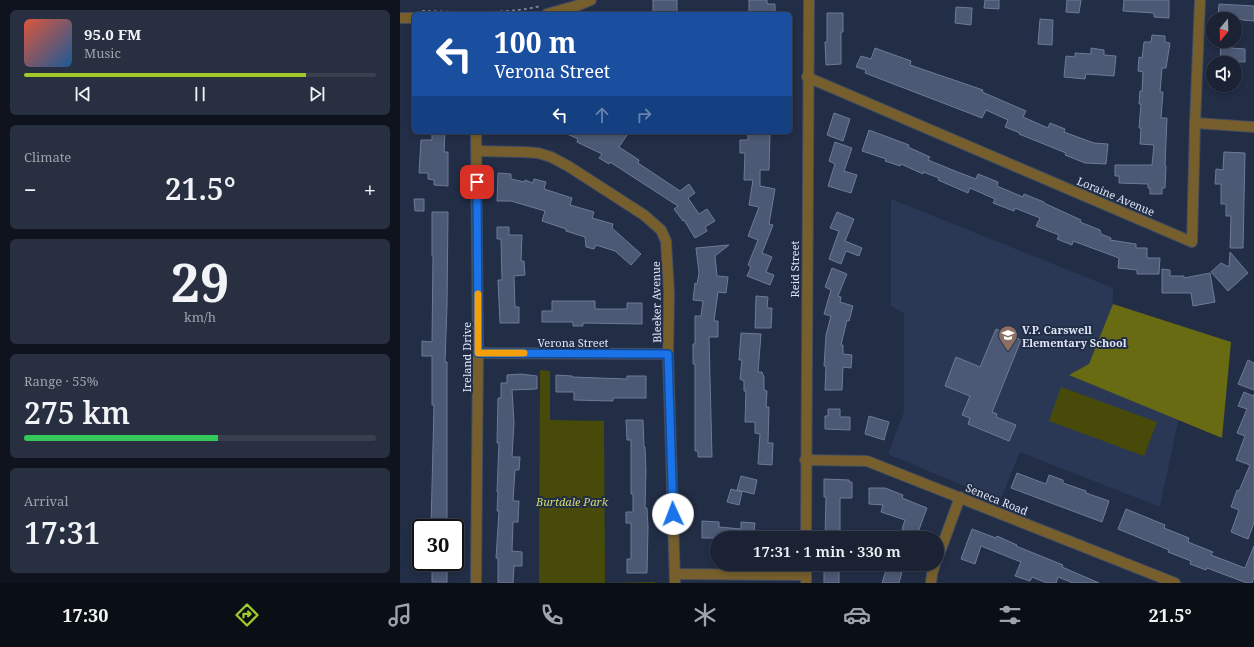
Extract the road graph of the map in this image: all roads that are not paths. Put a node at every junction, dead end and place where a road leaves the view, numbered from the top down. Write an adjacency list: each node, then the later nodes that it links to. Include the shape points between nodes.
1 (591, 0): 4 (street, via 574,6)
2 (809, 0): 7 (street, Reid Street)
3 (1200, 0): 8 (street, Loraine Avenue)
4 (546, 10)
5 (400, 18): 6 (street)
6 (412, 18)
7 (808, 77): 8 (street, Loraine Avenue, via 1192,242); 14 (street, Reid Street)
8 (1195, 124): 9 (street)
9 (1254, 126)
10 (476, 134): 11 (street, Ireland Drive)
11 (477, 151): 12 (street, Ireland Drive); 13 (street, Bleeker Avenue, via 538,153 551,157 644,215 661,230 666,240 667,251)
12 (478, 353): 13 (street, Verona Street); 21 (street, Ireland Drive)
13 (668, 354): 19 (street, Bleeker Avenue)
14 (805, 460): 15 (street, Seneca Road, via 867,462); 16 (street, Reid Street)
15 (960, 497): 17 (street); 23 (street, Seneca Road)
16 (806, 531)
17 (944, 541)
18 (933, 571): 22 (street)
19 (675, 578): 20 (street)
20 (806, 579)
21 (476, 583)
22 (931, 583)
23 (1175, 583)

